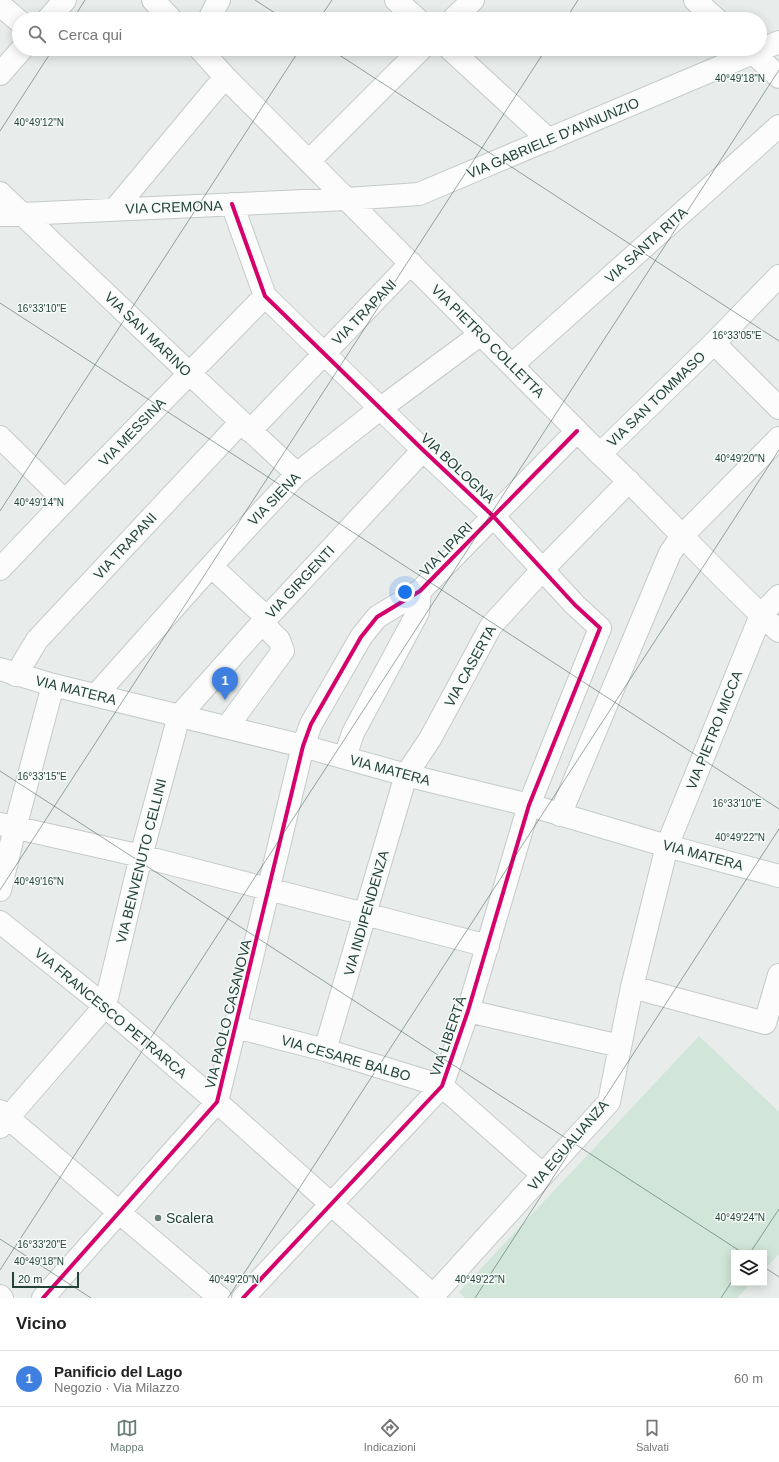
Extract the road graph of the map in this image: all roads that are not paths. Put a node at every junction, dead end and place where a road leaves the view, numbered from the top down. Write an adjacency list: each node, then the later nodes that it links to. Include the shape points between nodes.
1 (65, 0): 8 (street)
2 (153, 0): 9 (street)
3 (219, 0): 10 (street)
4 (396, 0): 11 (street)
5 (473, 0): 12 (street)
6 (695, 0): 13 (street)
7 (0, 5): 14 (street)
8 (54, 12)
9 (164, 12)
10 (213, 12)
11 (409, 12)
12 (460, 12)
13 (708, 12)
14 (12, 15)
15 (779, 42): 16 (street, VIA GABRIELE D'ANNUNZIO)
16 (767, 46)
17 (16, 56): 23 (street)
18 (206, 56): 24 (street, VIA PIETRO COLLETTA)
19 (414, 56): 28 (street)
20 (458, 56): 27 (street)
21 (740, 56): 27 (street, VIA GABRIELE D'ANNUNZIO)
22 (756, 56): 25 (street)
23 (0, 74)
24 (224, 77): 28 (street, VIA PIETRO COLLETTA); 32 (street)
25 (779, 77)
26 (779, 126): 41 (street, VIA SANTA RITA)
27 (549, 140): 30 (street, VIA GABRIELE D'ANNUNZIO, via 420,194)
28 (309, 161): 30 (street, VIA PIETRO COLLETTA)
29 (0, 193): 33 (street, VIA SAN MARINO)
30 (347, 199): 31 (street, VIA CREMONA); 35 (street, VIA PIETRO COLLETTA)
31 (232, 204): 32 (street, VIA CREMONA); 37 (street, VIA BOLOGNA)
32 (115, 209): 33 (street, VIA CREMONA)
33 (23, 214): 34 (street, VIA CREMONA); 42 (street, VIA SAN MARINO)
34 (0, 215)
35 (411, 263): 38 (street, VIA PIETRO COLLETTA); 40 (street, VIA TRAPANI)
36 (779, 276): 39 (street, VIA SAN TOMMASO)
37 (265, 296): 40 (street, VIA BOLOGNA); 42 (street, VIA MESSINA)
38 (481, 334): 41 (street, VIA PIETRO COLLETTA); 43 (street, VIA SIENA)
39 (714, 343): 44 (street); 50 (street, VIA SAN TOMMASO)
40 (325, 353): 43 (street, VIA BOLOGNA); 45 (street, VIA TRAPANI)
41 (512, 365): 46 (street, VIA PIETRO COLLETTA)
42 (189, 374): 45 (street, VIA SAN MARINO); 53 (street, VIA MESSINA)
43 (381, 408): 49 (street, VIA BOLOGNA); 51 (street, VIA SIENA)
44 (779, 408)
45 (246, 426): 51 (street, VIA SAN MARINO); 64 (street, VIA TRAPANI)
46 (577, 430): 50 (street, VIA PIETRO COLLETTA); 54 (street, VIA LIPARI)
47 (0, 437): 53 (street)
48 (779, 438): 55 (street)
49 (423, 450): 54 (street, VIA BOLOGNA); 62 (street, VIA GIRGENTI)
50 (600, 454): 52 (street, VIA PIETRO COLLETTA)
51 (297, 474): 56 (street, VIA SIENA)
52 (629, 481): 55 (street, VIA PIETRO COLLETTA); 58 (street, VIA CASERTA)
53 (65, 501): 57 (street, VIA MESSINA)
54 (493, 516): 58 (street, VIA BOLOGNA); 59 (street, VIA LIPARI)
55 (682, 536): 61 (street, VIA PIETRO COLLETTA); 73 (street, via 670,553)
56 (211, 566): 62 (street); 66 (street, VIA SIENA)
57 (0, 569)
58 (542, 569): 71 (street, VIA CASERTA, via 491,626 430,740); 72 (street, VIA BOLOGNA, via 600,628)
59 (420, 591): 69 (street, VIA LIPARI, via 377,616 360,637 311,724); 70 (street, VIA LIPARI, via 418,612 353,733)
60 (779, 596): 61 (street)
61 (761, 615): 63 (street, VIA PIETRO COLLETTA); 75 (street, VIA PIETRO MICCA)
62 (265, 620): 67 (street, VIA GIRGENTI); 68 (street, via 279,640 283,651)
63 (779, 631)
64 (8, 672): 65 (street, VIA MATERA)
65 (53, 685): 66 (street, VIA MATERA); 74 (street)
66 (96, 695): 67 (street, VIA MATERA)
67 (179, 716): 68 (street, VIA MATERA); 76 (street, VIA BENVENUTO CELLINI)
68 (226, 727): 69 (street, VIA MATERA)
69 (303, 746): 70 (street, VIA MATERA); 78 (street, VIA PAOLO CASANOVA)
70 (345, 758): 71 (street, VIA MATERA)
71 (406, 775): 72 (street, VIA MATERA); 80 (street, VIA INDIPENDENZA)
72 (529, 805): 73 (street, VIA MATERA); 82 (street, VIA LIBERTÀ)
73 (560, 814): 75 (street, VIA MATERA)
74 (7, 826): 76 (street); 79 (street)
75 (667, 846): 77 (street, VIA MATERA); 84 (street, VIA EGUALIANZA)
76 (141, 856): 78 (street); 85 (street, VIA BENVENUTO CELLINI)
77 (779, 876)
78 (270, 889): 80 (street); 87 (street, VIA PAOLO CASANOVA)
79 (0, 890)
80 (365, 914): 82 (street); 89 (street, VIA INDIPENDENZA)
81 (0, 922): 85 (street, VIA FRANCESCO PETRARCA)
82 (488, 946): 86 (street, VIA LIBERTÀ)
83 (779, 975): 84 (street, via 765,1023)
84 (632, 987): 88 (street, VIA EGUALIANZA)
85 (105, 1006): 91 (street, VIA FRANCESCO PETRARCA); 92 (street)
86 (468, 1011): 88 (street); 90 (street, VIA LIBERTÀ)
87 (236, 1027): 89 (street, VIA CESARE BALBO); 91 (street, VIA PAOLO CASANOVA)
88 (620, 1046): 93 (street, VIA EGUALIANZA, via 609,1102)
89 (325, 1050): 90 (street, VIA CESARE BALBO)
90 (442, 1086): 93 (street, VIA CESARE BALBO); 94 (street, VIA LIBERTÀ)
91 (218, 1102): 94 (street, VIA FRANCESCO PETRARCA); 95 (street, VIA PAOLO CASANOVA)
92 (3, 1119): 95 (street)
93 (543, 1176): 96 (street, VIA EGUALIANZA)
94 (331, 1204): 96 (street, VIA FRANCESCO PETRARCA); 99 (street, VIA LIBERTÀ)
95 (119, 1212): 97 (street, VIA PAOLO CASANOVA); 98 (street)
96 (434, 1297)
97 (43, 1298)
98 (220, 1298)
99 (243, 1298)

